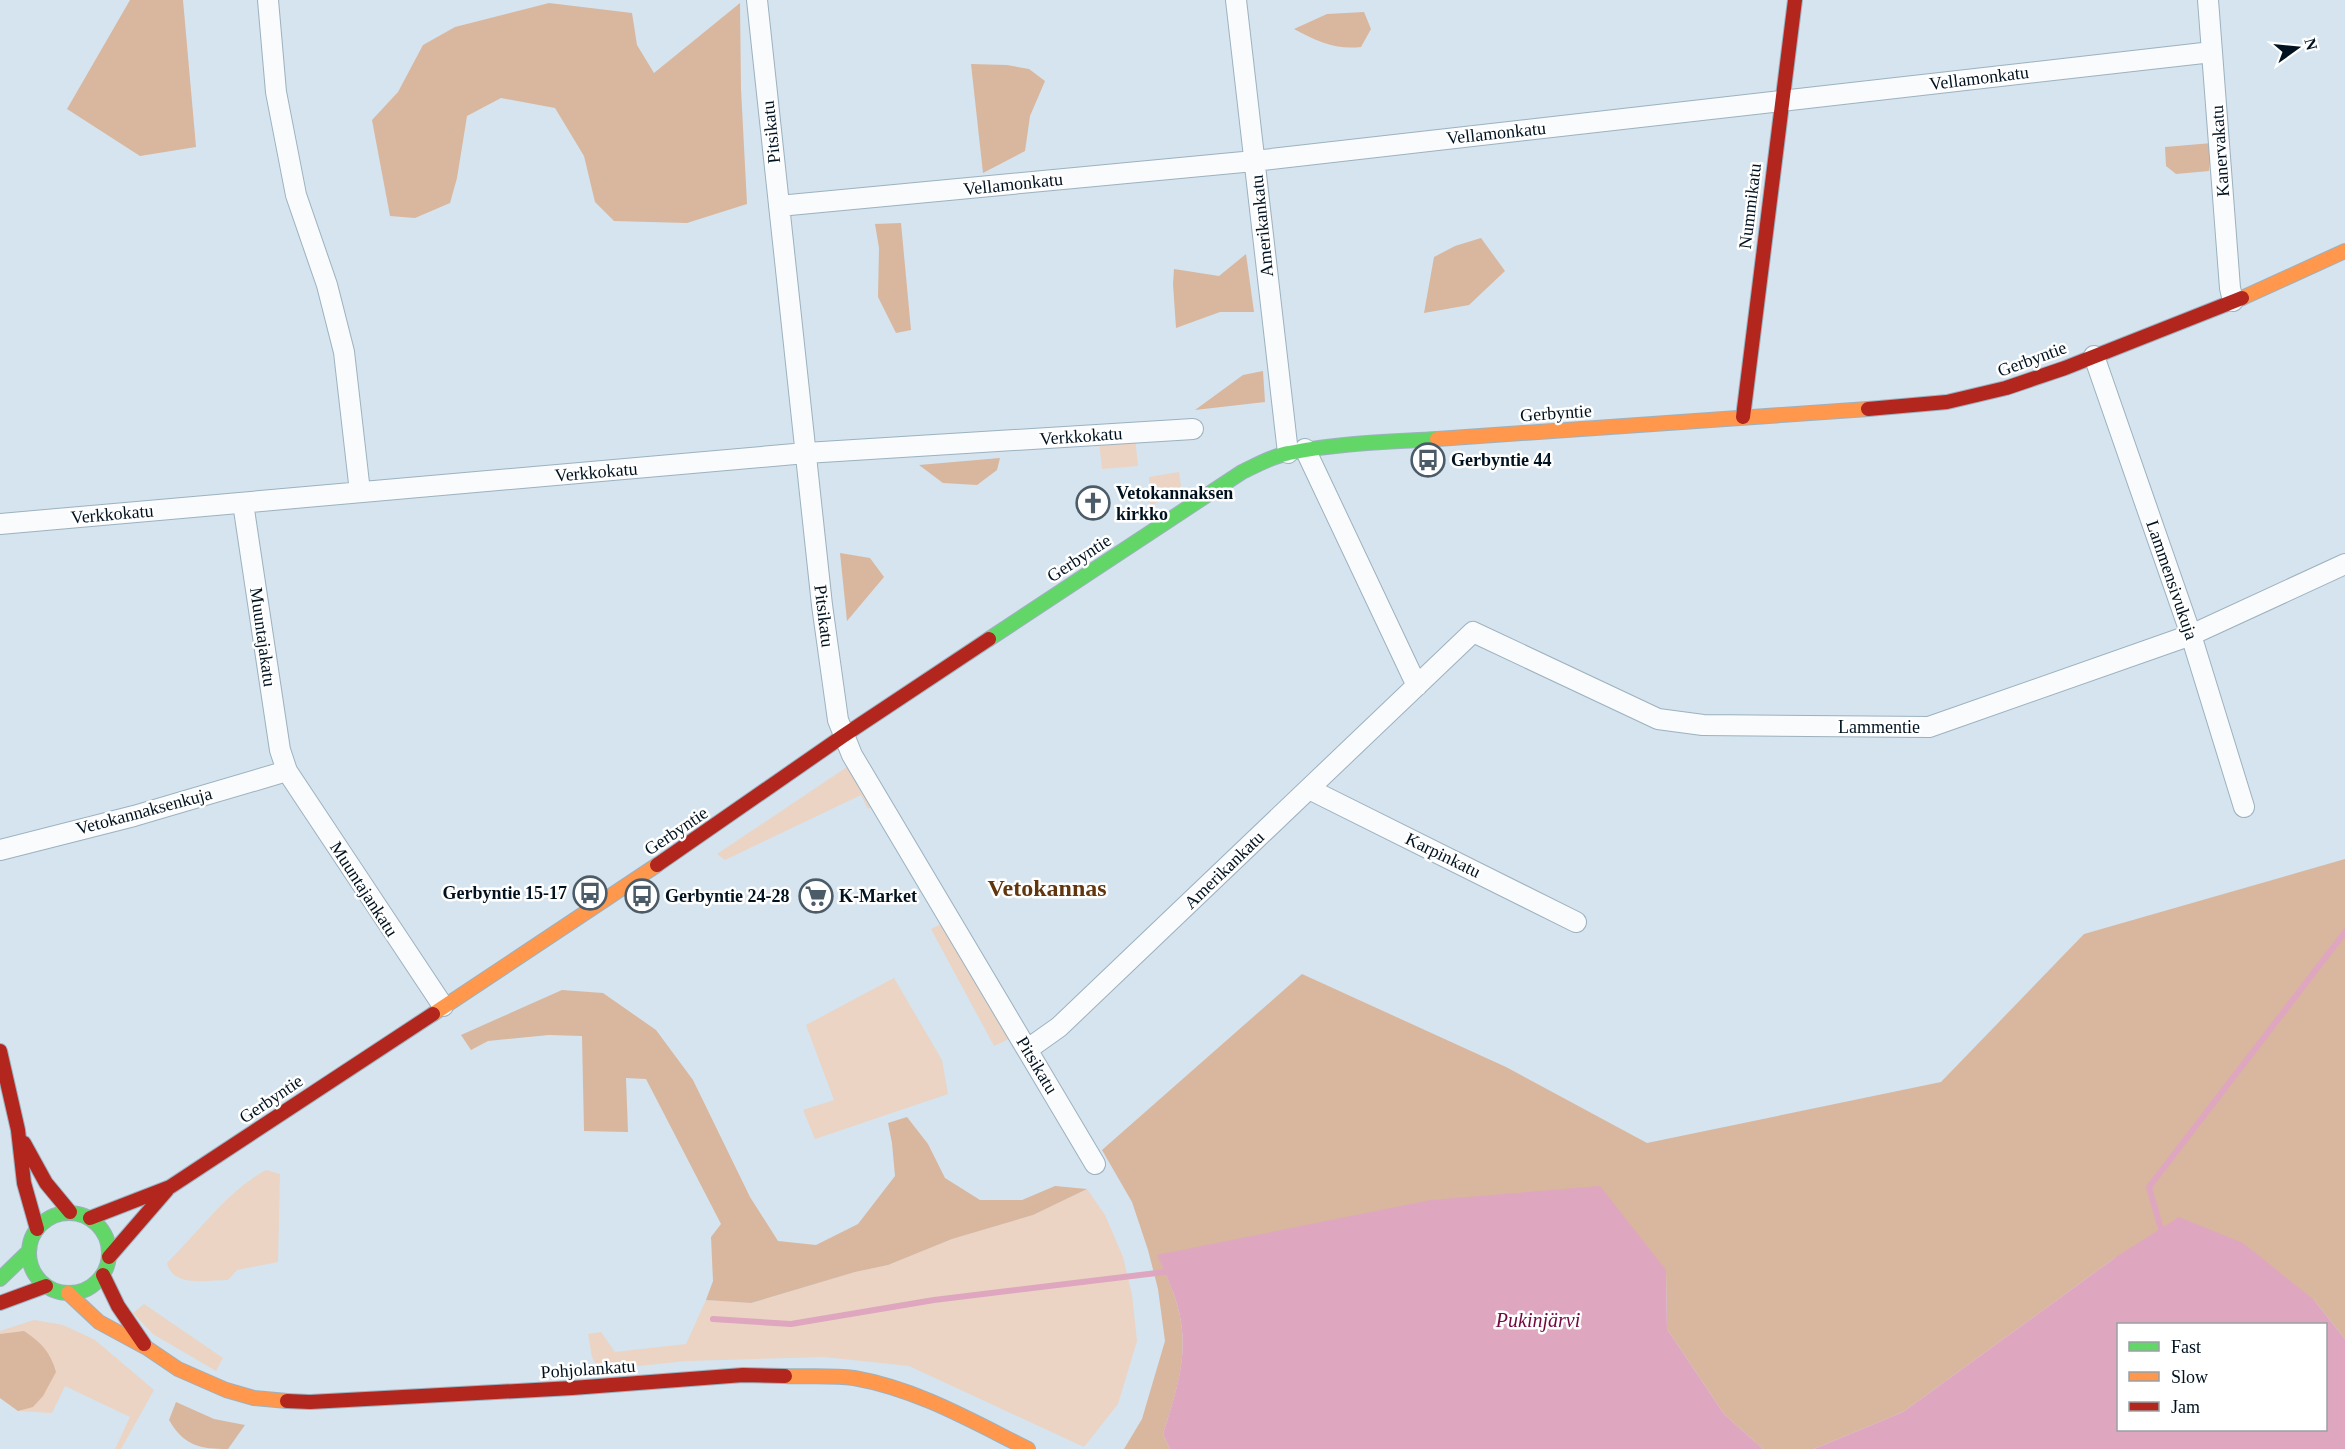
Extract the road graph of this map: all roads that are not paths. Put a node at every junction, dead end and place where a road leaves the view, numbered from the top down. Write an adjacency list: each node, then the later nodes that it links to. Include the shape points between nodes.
1 (268, 0): 17 (street, via 276,92 296,195 327,285 344,352)
2 (757, 0): 9 (street, Pitsikatu)
3 (1236, 0): 8 (street, Amerikankatu)
4 (1795, 0): 7 (main road, Nummikatu)
5 (2208, 0): 6 (street, Kanervakatu)
6 (2212, 52): 7 (street, Vellamonkatu); 11 (street, Kanervakatu)
7 (1782, 101): 8 (street, Vellamonkatu); 13 (main road, Nummikatu)
8 (1254, 160): 9 (street, Vellamonkatu); 15 (street, Amerikankatu)
9 (779, 207): 16 (street, Pitsikatu)
10 (2345, 251): 11 (main road, Gerbyntie)
11 (2233, 301): 12 (main road, Gerbyntie)
12 (2094, 356): 13 (main road, Gerbyntie, via 1972,398 1916,406); 22 (street, Lammensivukuja)
13 (1743, 417): 15 (main road, Gerbyntie)
14 (1193, 429): 16 (street, Verkkokatu)
15 (1297, 451): 23 (street, Amerikankatu, via 1329,501); 24 (main road, Gerbyntie, via 1242,472)
16 (806, 453): 17 (street, Verkkokatu); 24 (street, Pitsikatu, via 823,616)
17 (360, 492): 18 (street, Verkkokatu)
18 (243, 502): 19 (street, Verkkokatu); 25 (street, Muuntajakatu, via 279,750)
19 (0, 524)
20 (2345, 564): 22 (street, Lammentie)
21 (1473, 632): 22 (street, Lammentie, via 1658,719 1703,725 1909,727 1929,727); 23 (street, Amerikankatu)
22 (2191, 635): 27 (street, Lammensivukuja)
23 (1417, 686): 26 (street, Amerikankatu)
24 (843, 736): 30 (main road, Gerbyntie, via 639,879); 31 (street, Pitsikatu)
25 (287, 771): 28 (street, Vetokannaksenkuja); 30 (street, Muuntajankatu)
26 (1309, 789): 29 (street, Karpinkatu); 31 (street, Amerikankatu, via 1059,1027)
27 (2244, 807)
28 (0, 850)
29 (1576, 921)
30 (443, 1006): 35 (main road, Gerbyntie)
31 (1028, 1049): 34 (street, Pitsikatu)
32 (0, 1051): 33 (main road)
33 (18, 1131): 36 (main road, via 46,1183); 38 (main road, via 24,1183)
34 (1095, 1164)
35 (170, 1187): 37 (main road, Gerbyntie); 40 (main road, Gerbyntie)
36 (70, 1212): 37 (main road); 38 (main road, via 57,1214)
37 (90, 1218): 40 (main road, via 101,1228)
38 (36, 1229): 39 (main road)
39 (29, 1251): 42 (main road); 43 (main road, via 30,1265)
40 (110, 1257): 41 (main road)
41 (103, 1275): 44 (main road, via 81,1292); 46 (main road, Pohjolankatu, via 118,1306)
42 (0, 1279)
43 (46, 1286): 44 (main road); 45 (main road)
44 (68, 1293): 46 (main road, Pohjolankatu, via 99,1322)
45 (0, 1303)
46 (147, 1348): 47 (main road, Pohjolankatu, via 178,1369 226,1390 278,1401 572,1388 743,1375 853,1378 902,1390 944,1407)
47 (1028, 1449)

